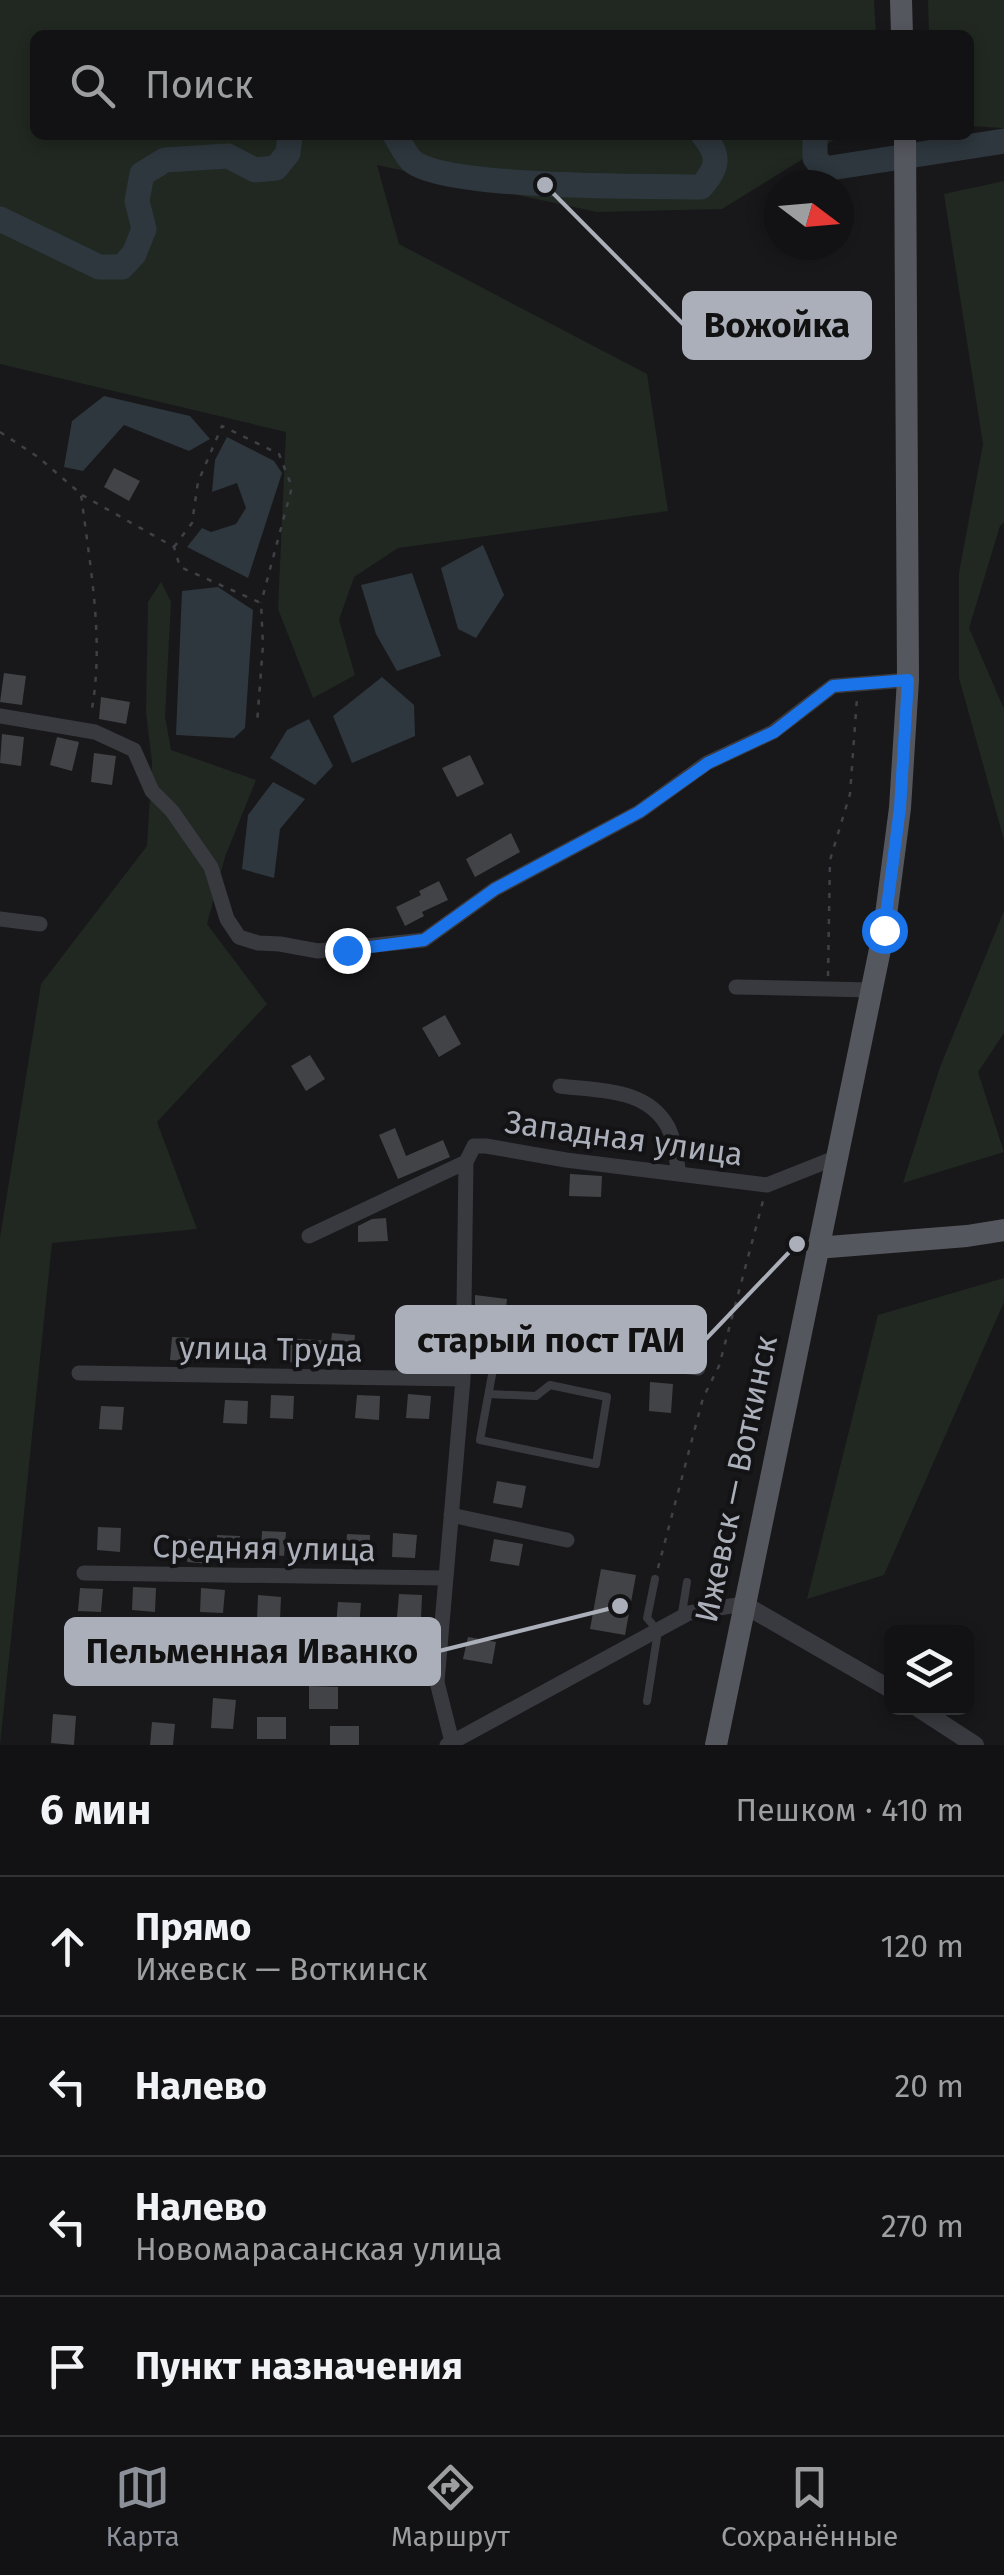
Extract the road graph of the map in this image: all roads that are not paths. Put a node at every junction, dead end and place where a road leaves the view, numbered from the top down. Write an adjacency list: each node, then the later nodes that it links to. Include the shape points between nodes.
1 (901, 0): 2 (main road)
2 (902, 30)
3 (905, 140): 4 (main road, Ижевск — Воткинск)
4 (908, 680): 5 (street, via 833,686 774,732 708,763 639,812 495,889 424,940 318,952 238,937 210,867 152,791 134,750 87,731); 9 (main road, Ижевск — Воткинск, via 900,808)
5 (0, 716)
6 (0, 919): 7 (street)
7 (40, 924)
8 (736, 987): 9 (street)
9 (871, 990): 11 (main road, Ижевск — Воткинск)
10 (560, 1086): 13 (street, via 652,1103 669,1129)
11 (834, 1158): 13 (street, Западная улица, via 767,1185); 16 (main road, Ижевск — Воткинск)
12 (466, 1162): 13 (street, Западная улица, via 474,1146); 15 (street); 17 (street)
13 (679, 1174)
14 (1004, 1230): 16 (main road)
15 (309, 1236)
16 (816, 1248): 29 (main road, Ижевск — Воткинск)
17 (462, 1337): 18 (street); 21 (street)
18 (498, 1342): 19 (street); 22 (lane)
19 (698, 1368)
20 (80, 1373): 21 (street, улица Труда)
21 (463, 1380): 23 (street)
22 (489, 1394): 22 (lane, via 480,1440 596,1464 607,1397 550,1384 536,1396)
23 (451, 1515): 24 (street); 26 (street)
24 (567, 1540)
25 (84, 1573): 26 (street, Средняя улица)
26 (443, 1578): 35 (street, via 436,1682)
27 (655, 1579): 31 (lane, via 648,1618)
28 (687, 1582): 30 (lane)
29 (743, 1604): 30 (street); 32 (street); 36 (main road, Ижевск — Воткинск)
30 (681, 1618): 31 (street)
31 (658, 1630): 33 (lane); 35 (street)
32 (884, 1685)
33 (647, 1701)
34 (929, 1715): 37 (street)
35 (450, 1744)
36 (716, 1745)
37 (975, 1745)

